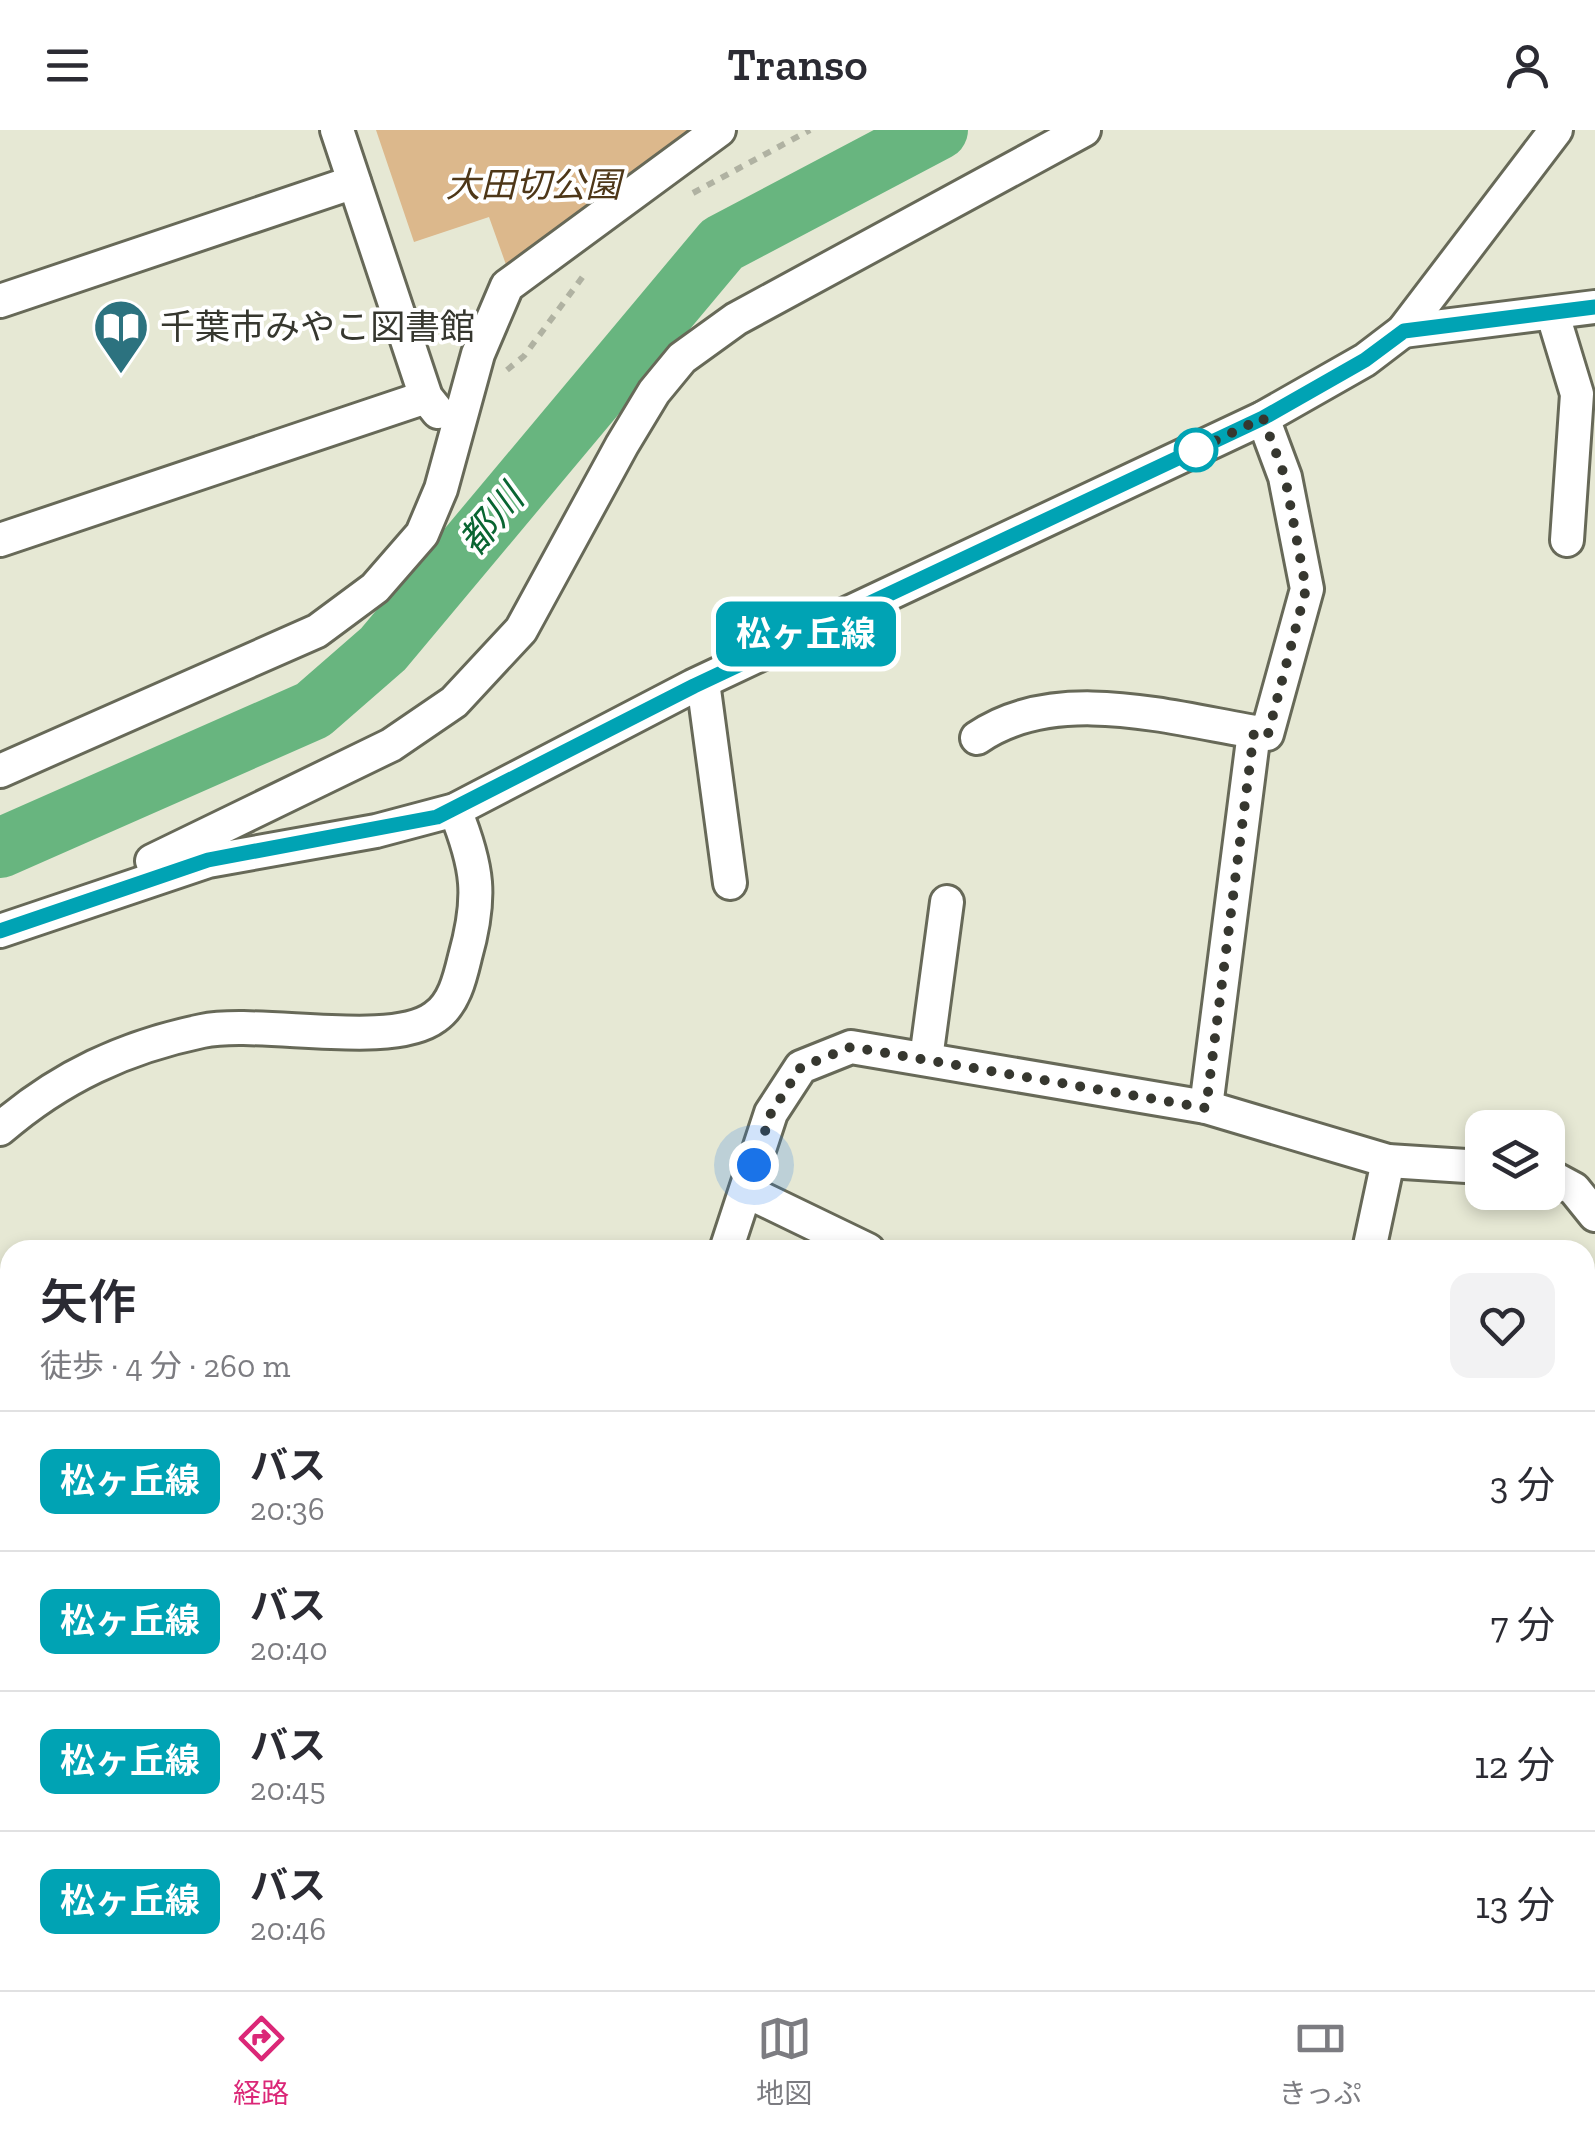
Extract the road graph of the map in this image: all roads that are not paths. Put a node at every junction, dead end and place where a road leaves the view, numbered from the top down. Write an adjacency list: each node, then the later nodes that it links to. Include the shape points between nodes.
1 (338, 130): 5 (street)
2 (1084, 130): 21 (street, via 736,319 682,358 622,445 521,630 454,702 391,744 155,858)
3 (1556, 130): 9 (street)
4 (715, 131): 11 (street, via 507,286)
5 (354, 182): 6 (street); 10 (street)
6 (0, 300)
7 (1595, 307): 8 (street)
8 (1553, 315): 9 (street); 14 (street, via 1577,394)
9 (1404, 331): 12 (street)
10 (426, 398): 11 (street); 13 (street)
11 (460, 418): 18 (street, via 422,534 375,588 317,631)
12 (1263, 418): 15 (street); 16 (street, via 1285,477 1306,589 1268,734)
13 (0, 540)
14 (1567, 540)
15 (703, 682): 19 (street); 20 (street)
16 (1254, 732): 17 (street, via 1139,712 1053,710 1003,720); 25 (street)
17 (977, 738)
18 (0, 771)
19 (454, 810): 21 (street, via 376,832 208,860); 26 (street, via 476,862 474,925 457,989 435,1018 396,1030 188,1034 116,1053)
20 (730, 883)
21 (117, 889): 23 (street)
22 (947, 902): 24 (street)
23 (0, 931)
24 (926, 1060): 25 (street); 30 (street, via 851,1047 801,1067 771,1113)
25 (1206, 1108): 27 (street)
26 (0, 1129)
27 (1388, 1162): 28 (street); 34 (street)
28 (1465, 1166)
29 (1565, 1184): 31 (street)
30 (746, 1191): 32 (street); 33 (street)
31 (1595, 1215)
32 (729, 1240)
33 (847, 1240)
34 (1371, 1240)

